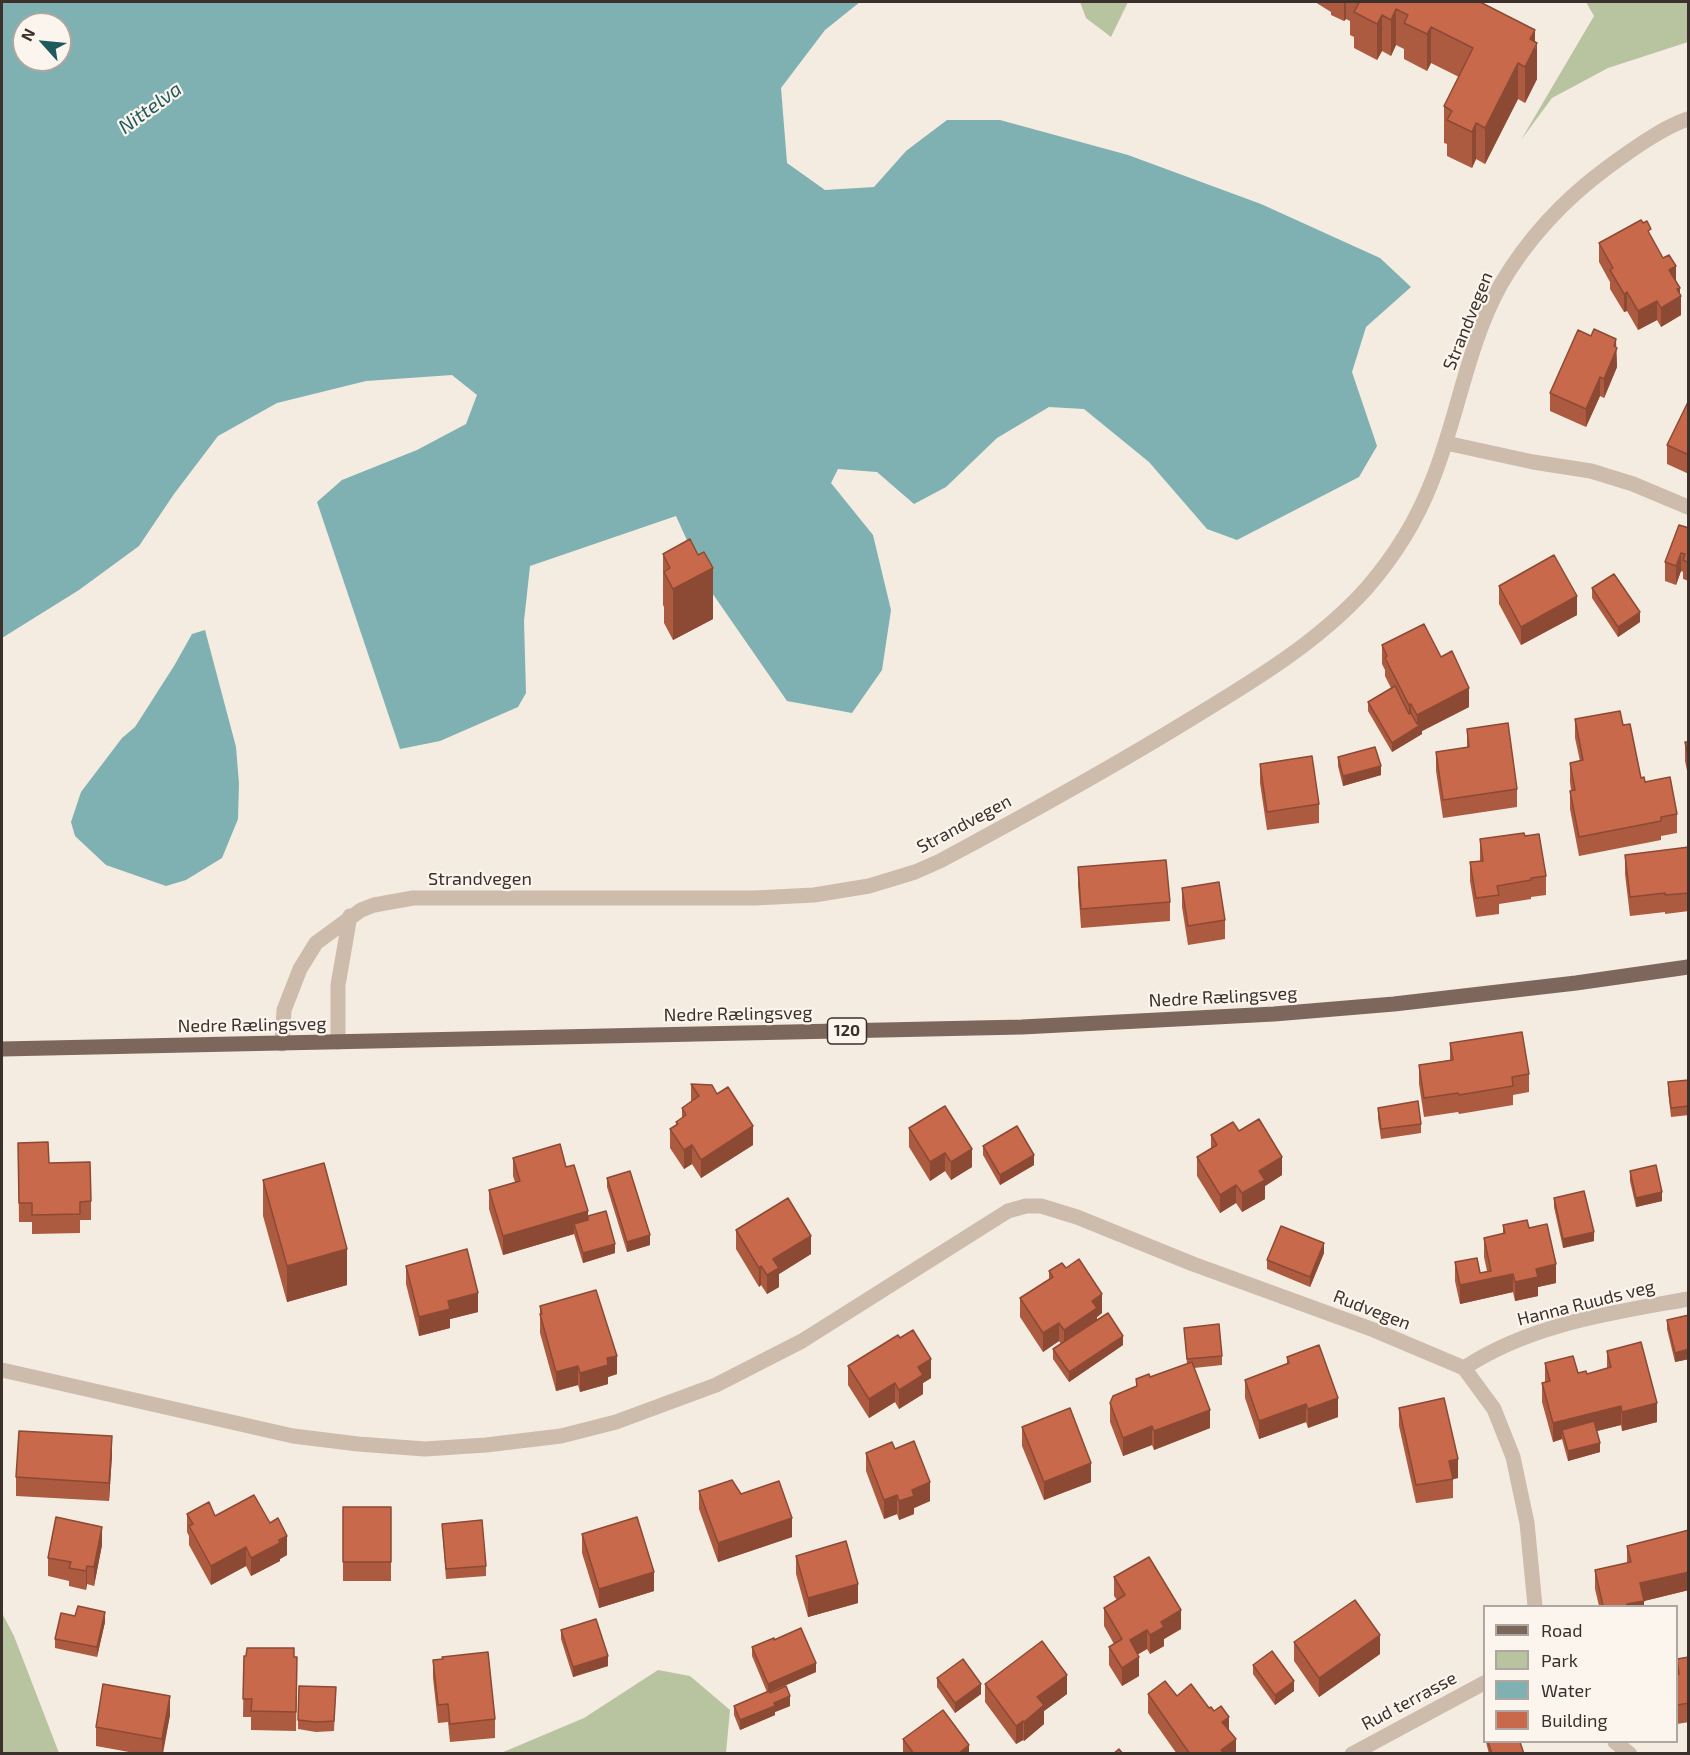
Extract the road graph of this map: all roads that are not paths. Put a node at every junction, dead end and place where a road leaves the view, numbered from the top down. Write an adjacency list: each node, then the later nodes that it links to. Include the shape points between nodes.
1 (1689, 119): 2 (street, Strandvegen, via 1632,149 1590,181 1552,216 1516,261 1501,285 1474,348)
2 (1446, 443): 3 (street, via 1591,471); 4 (street, Strandvegen, via 1419,511 1396,549 1366,588 1327,626 1261,676 1139,751 915,872 869,886 814,895 413,898 374,905)
3 (1689, 507)
4 (350, 916): 6 (street, via 338,985); 7 (street, Strandvegen, via 316,943 300,969 284,1010)
5 (1689, 967): 6 (main road, Nedre Rælingsveg / 120, via 1481,995 1274,1014 1022,1027)
6 (338, 1042): 7 (main road, Nedre Rælingsveg / 120)
7 (282, 1044): 8 (main road, Nedre Rælingsveg / 120)
8 (2, 1048)
9 (1689, 1299): 10 (street, Hanna Ruuds veg, via 1571,1322 1523,1336)
10 (1464, 1368): 11 (street, Rudvegen, via 1077,1216 1026,1206 994,1219 802,1341 716,1385 616,1422 561,1436 425,1449 358,1444 293,1436); 12 (street, via 1494,1409 1513,1457 1527,1523)
11 (2, 1370)
12 (1535, 1605)
13 (1483, 1684): 15 (street, Rud terrasse)
14 (1616, 1743): 16 (street)
15 (1352, 1754)
16 (1630, 1754)

